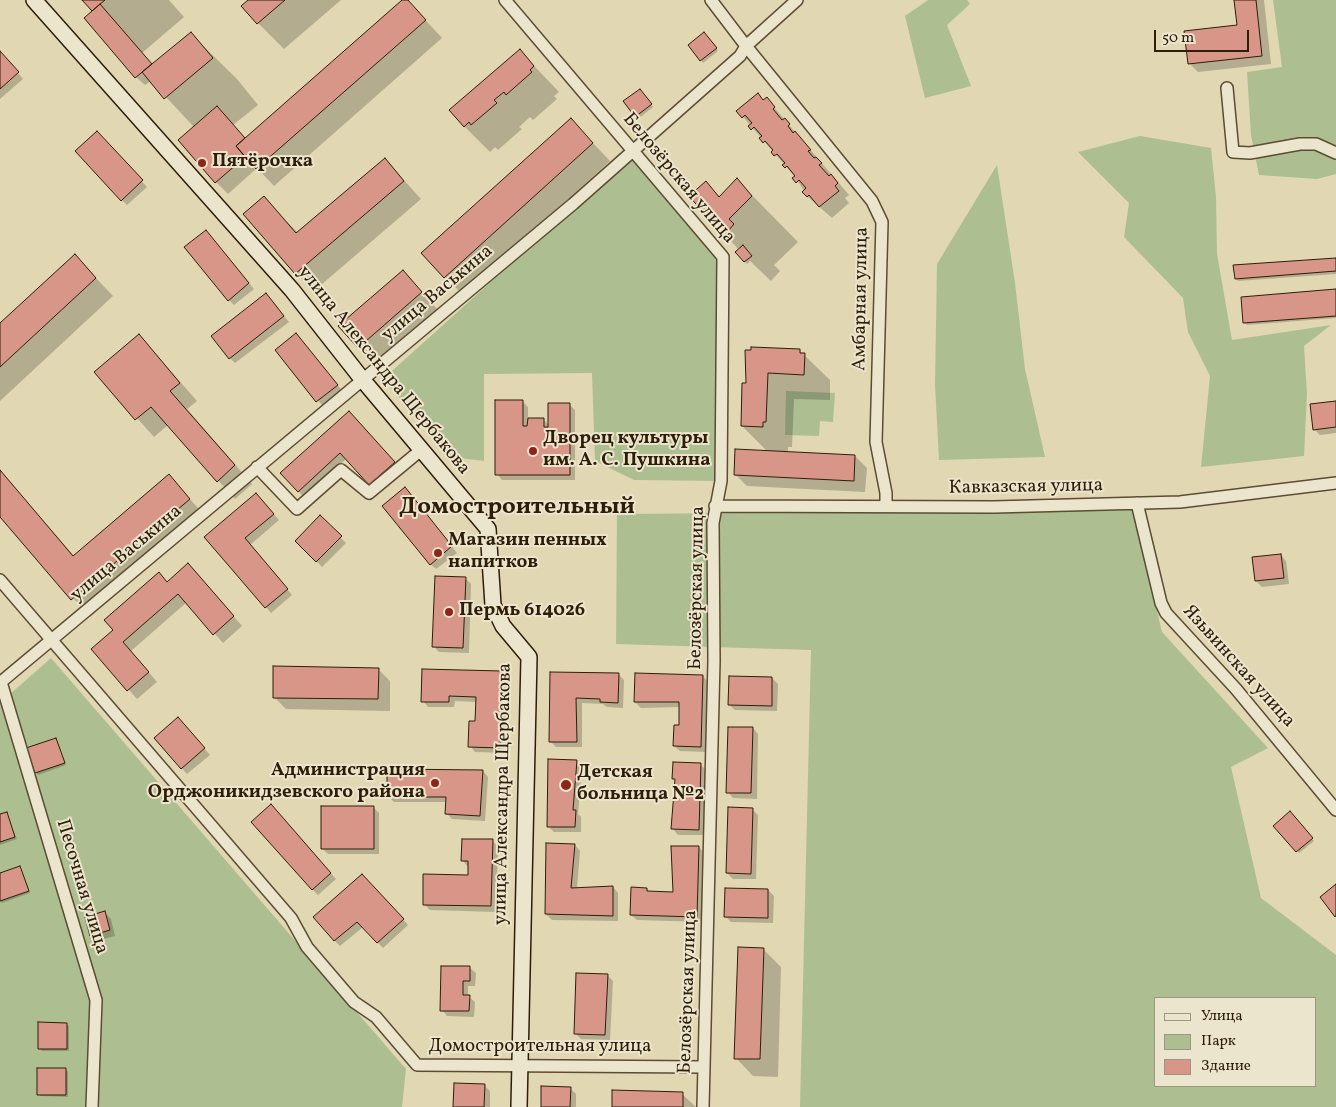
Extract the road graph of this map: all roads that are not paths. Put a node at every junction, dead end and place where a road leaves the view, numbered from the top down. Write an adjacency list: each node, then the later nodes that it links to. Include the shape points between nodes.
1 (34, 0): 9 (street, улица Александра Щербакова, via 292,290)
2 (504, 0): 7 (street, Белозёрская улица)
3 (711, 0): 5 (street, Амбарная улица)
4 (797, 0): 5 (street, улица Васькина)
5 (746, 46): 7 (street, улица Васькина, via 740,56); 15 (street, Амбарная улица, via 872,201 882,222 876,442)
6 (1227, 88): 8 (street, via 1234,152 1250,153 1316,144)
7 (633, 150): 9 (street, улица Васькина); 14 (street, Белозёрская улица, via 723,257 721,481)
8 (1336, 153)
9 (362, 380): 10 (street, улица Александра Щербакова); 11 (street, улица Васькина)
10 (420, 450): 11 (street, via 369,494 342,470 296,509); 20 (street, улица Александра Щербакова, via 488,529 493,605 503,626 529,657)
11 (258, 467): 17 (street, улица Васькина)
12 (1336, 483): 13 (street, Кавказская улица, via 1180,502)
13 (1137, 503): 15 (street, Кавказская улица); 19 (street, Язьвинская улица, via 1166,613 1247,701)
14 (715, 506): 15 (street, Кавказская улица); 21 (street, Белозёрская улица)
15 (886, 506)
16 (0, 580): 17 (street, Домостроительная улица)
17 (52, 640): 18 (street, улица Васькина); 20 (street, Домостроительная улица, via 291,918 312,954 354,1002 376,1017 417,1065)
18 (1, 682): 22 (street, Песочная улица, via 96,1000)
19 (1336, 810)
20 (520, 1065): 21 (street, Домостроительная улица); 23 (street, улица Александра Щербакова)
21 (703, 1067): 24 (street, Белозёрская улица)
22 (92, 1107)
23 (519, 1107)
24 (703, 1107)

